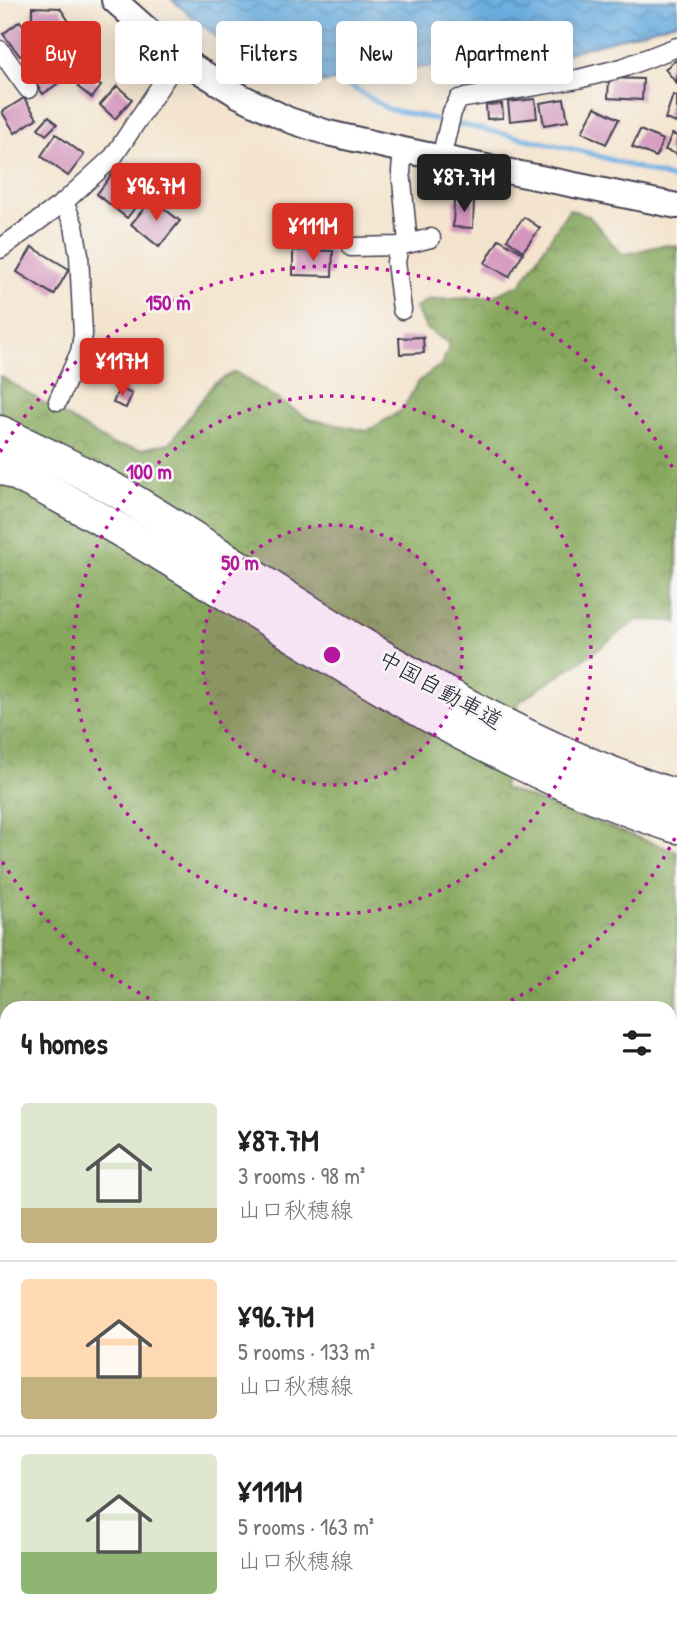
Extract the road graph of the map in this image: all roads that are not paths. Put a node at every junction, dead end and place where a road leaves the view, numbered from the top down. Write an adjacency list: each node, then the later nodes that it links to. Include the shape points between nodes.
1 (114, 0): 2 (main road)
2 (137, 21)
3 (677, 47): 9 (street, via 578,79 459,99)
4 (0, 50): 7 (street)
5 (202, 73): 8 (main road, via 289,120)
6 (161, 84): 10 (street, via 113,157)
7 (28, 89)
8 (403, 150): 9 (main road); 13 (street)
9 (441, 158): 11 (main road)
10 (64, 202): 15 (street); 17 (street, via 79,255 83,335)
11 (677, 206)
12 (431, 238): 13 (street)
13 (403, 244): 14 (street); 16 (street, via 396,262)
14 (351, 247)
15 (0, 249)
16 (402, 310)
17 (58, 401)
18 (0, 432): 20 (highway, 中国自動車道, via 135,501 412,676 587,762)
19 (0, 466): 21 (highway, 中国自動車道, via 118,529 473,740 579,790)
20 (677, 796)
21 (677, 827)

